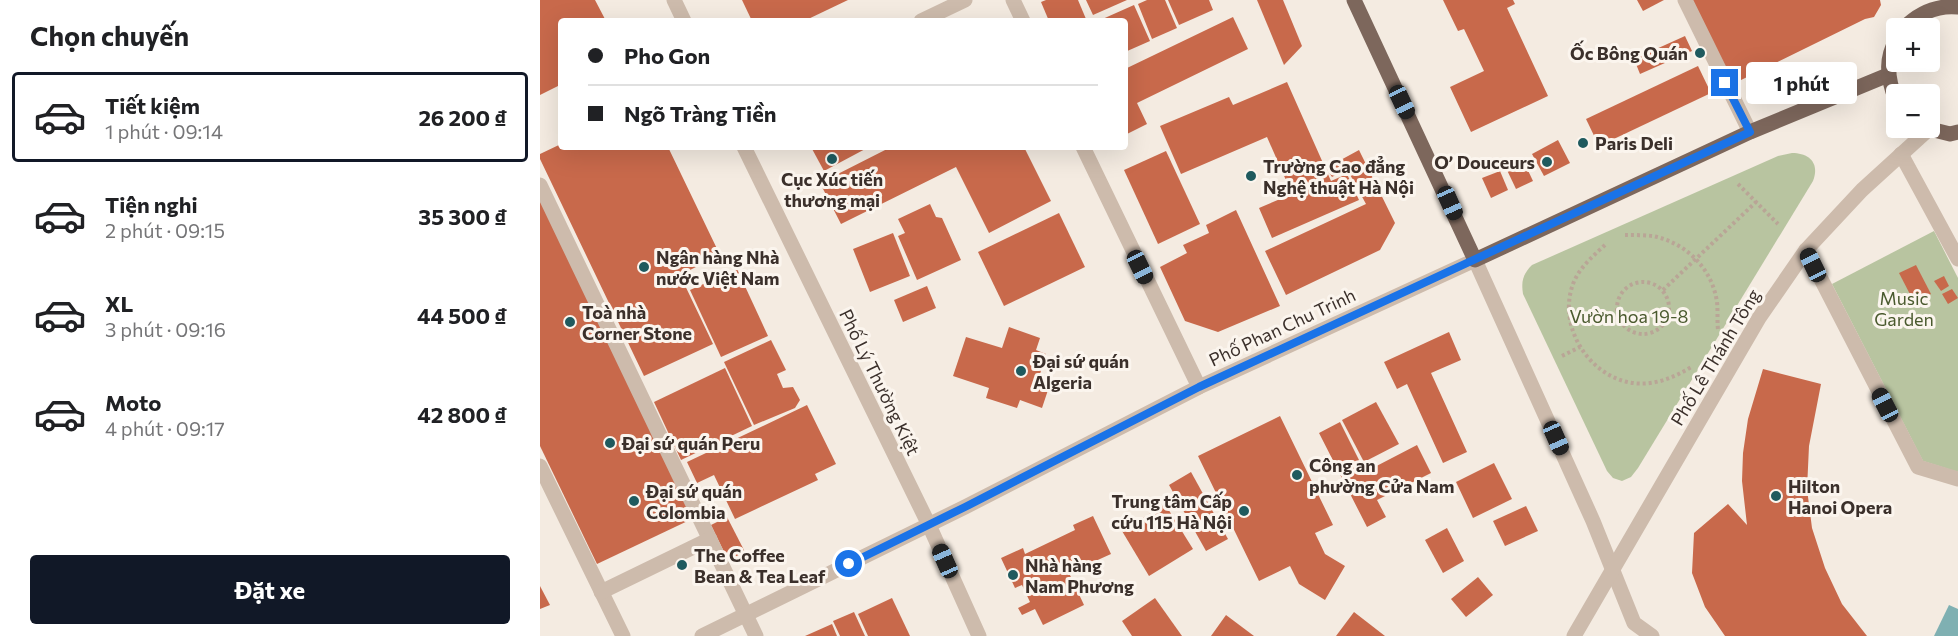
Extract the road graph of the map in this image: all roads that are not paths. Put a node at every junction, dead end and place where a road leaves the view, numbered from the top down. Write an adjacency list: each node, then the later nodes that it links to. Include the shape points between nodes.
1 (674, 0): 8 (street)
2 (965, 0): 9 (street)
3 (1013, 0): 10 (street)
4 (1354, 0): 25 (main road)
5 (1685, 0): 16 (street)
6 (1932, 4): 7 (main road); 11 (main road)
7 (1956, 5)
8 (683, 18)
9 (927, 18)
10 (1022, 18)
11 (1917, 18)
12 (1888, 72): 13 (main road)
13 (1888, 75): 14 (main road); 16 (main road, Phố Phan Chu Trinh)
14 (1891, 84)
15 (1940, 131): 17 (main road)
16 (1750, 132): 25 (main road, Phố Phan Chu Trinh)
17 (1958, 132)
18 (1917, 138): 21 (street, Phố Lê Thánh Tông)
19 (745, 150): 29 (street, Phố Lý Thường Kiệt)
20 (1084, 150): 26 (street)
21 (1900, 154): 23 (street, Phố Lê Thánh Tông); 24 (street)
22 (540, 185): 30 (street)
23 (1806, 250): 28 (street, via 1918,467); 31 (street, Phố Lê Thánh Tông, via 1759,318)
24 (1958, 259)
25 (1475, 260): 26 (street, Phố Phan Chu Trinh); 31 (street)
26 (1199, 387): 29 (street, Phố Phan Chu Trinh)
27 (540, 466): 32 (street)
28 (1958, 479)
29 (929, 525): 33 (street, Phố Phan Chu Trinh); 37 (street, Phố Lý Thường Kiệt)
30 (711, 539): 32 (street); 33 (street)
31 (1612, 570): 38 (street, Phố Lê Thánh Tông); 39 (street, via 1634,623)
32 (601, 592): 34 (street)
33 (747, 615): 35 (street, Phố Phan Chu Trinh); 36 (street)
34 (623, 636)
35 (702, 636)
36 (756, 636)
37 (979, 636)
38 (1574, 636)
39 (1652, 636)

